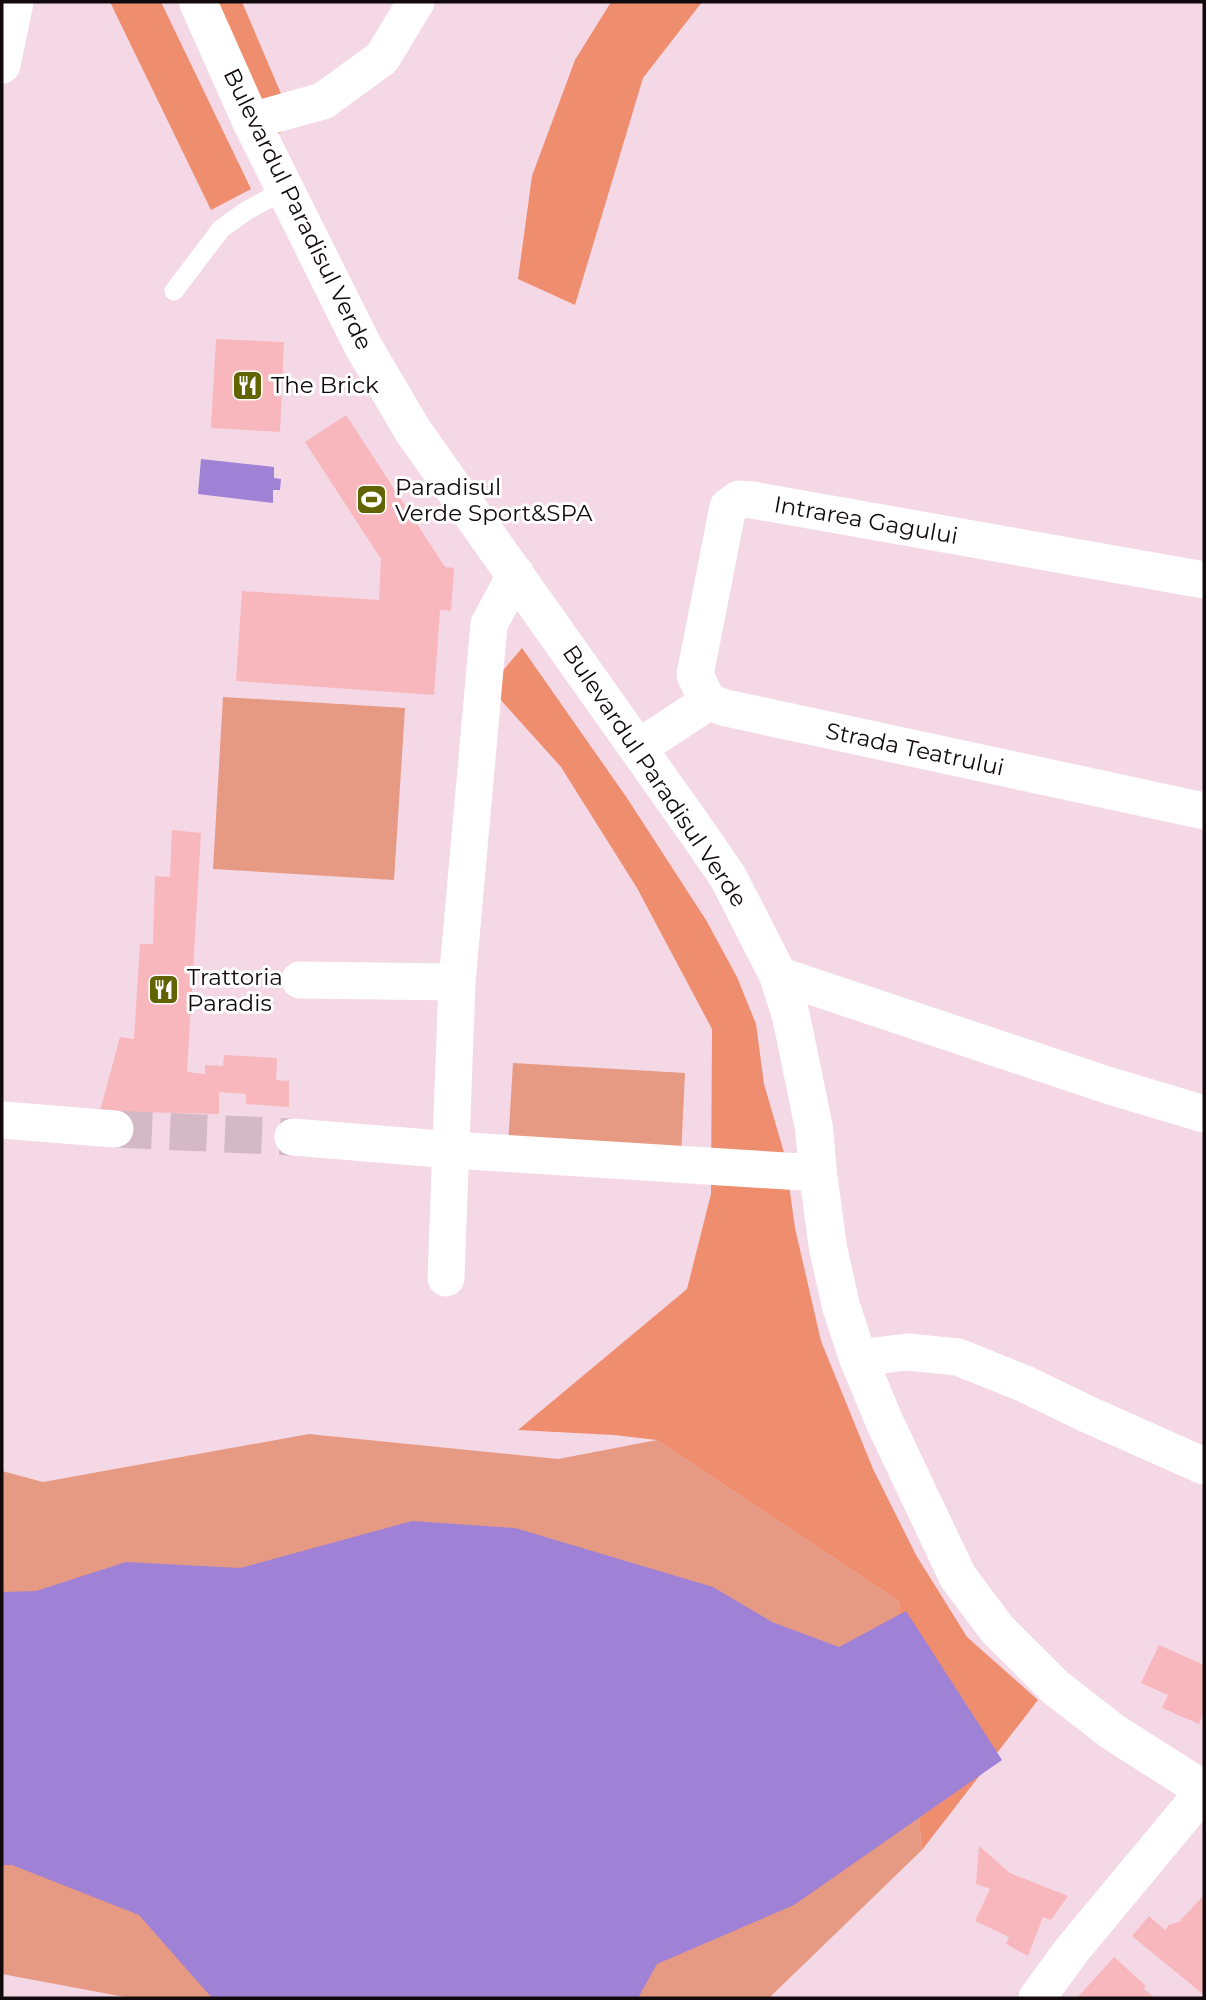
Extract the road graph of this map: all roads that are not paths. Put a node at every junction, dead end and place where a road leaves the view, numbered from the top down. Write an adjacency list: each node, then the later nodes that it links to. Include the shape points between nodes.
1 (15, 2): 4 (street)
2 (198, 2): 5 (street, Bulevardul Paradisul Verde)
3 (416, 2): 5 (street, via 382,58 323,101)
4 (2, 65)
5 (251, 121): 6 (street, Bulevardul Paradisul Verde)
6 (286, 189): 7 (lane, via 220,229); 8 (street, Bulevardul Paradisul Verde, via 363,346 413,431)
7 (174, 291)
8 (516, 574): 11 (street, Bulevardul Paradisul Verde); 15 (street, via 489,624)
9 (1204, 580): 10 (street, Intrarea Gagului, via 739,499 728,507 695,676)
10 (708, 702): 11 (street); 12 (street, Strada Teatrului)
11 (638, 747): 13 (street, Bulevardul Paradisul Verde, via 728,877)
12 (1204, 811)
13 (778, 975): 16 (street); 21 (street, Bulevardul Paradisul Verde, via 802,1065)
14 (300, 980): 15 (street)
15 (457, 982): 20 (street)
16 (1204, 1114)
17 (2, 1120): 18 (street)
18 (115, 1129)
19 (293, 1137): 20 (street)
20 (452, 1150): 21 (street); 22 (street)
21 (818, 1173): 23 (street, Bulevardul Paradisul Verde, via 828,1248)
22 (446, 1278)
23 (858, 1358): 24 (street, via 907,1352 958,1357); 25 (street, Bulevardul Paradisul Verde, via 958,1577 997,1629 1055,1687 1113,1732)
24 (1204, 1466)
25 (1204, 1791): 26 (street)
26 (1037, 1998)

